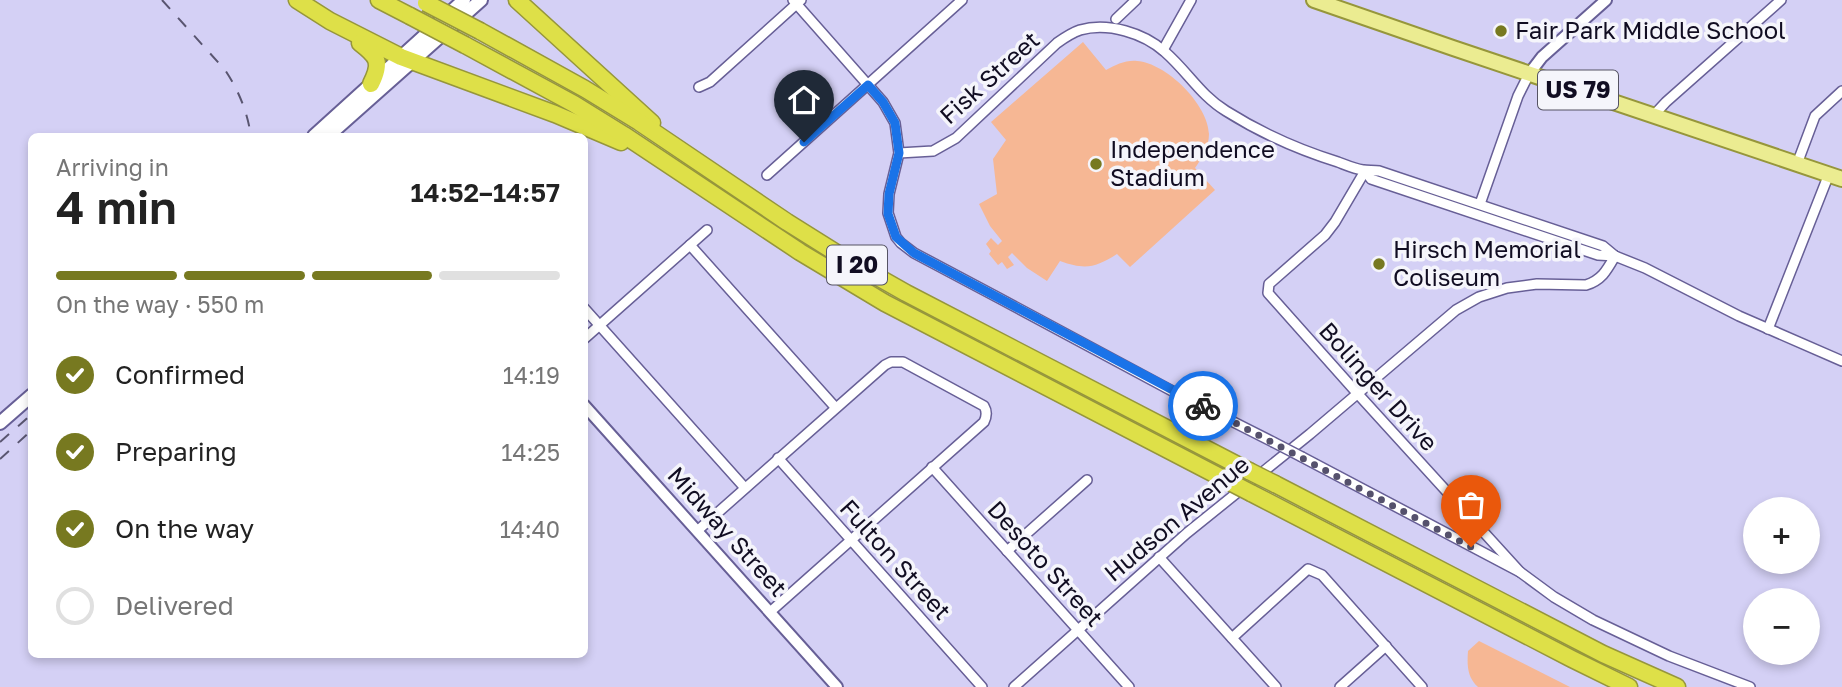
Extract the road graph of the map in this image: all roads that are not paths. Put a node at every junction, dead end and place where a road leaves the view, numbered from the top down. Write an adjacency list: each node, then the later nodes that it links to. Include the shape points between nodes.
1 (297, 0): 15 (highway)
2 (379, 0): 27 (highway, I 20, bridge, via 574,104)
3 (464, 0): 17 (main road)
4 (481, 0): 17 (main road)
5 (517, 0): 25 (highway)
6 (962, 0): 20 (street)
7 (1136, 0): 14 (street)
8 (1191, 0): 16 (street)
9 (1314, 0): 18 (main road, US 79)
10 (1606, 0): 18 (street)
11 (1781, 0): 23 (street)
12 (797, 1): 20 (street); 21 (street)
13 (423, 2): 25 (highway, I 20, bridge, via 585,89)
14 (1116, 19)
15 (330, 21): 17 (highway); 19 (highway, via 376,56)
16 (1163, 50): 26 (street, Fisk Street, via 1116,29 1079,30 1057,43 956,138 933,151); 29 (street, via 1226,111 1294,146)
17 (407, 59): 19 (main road); 24 (main road); 27 (highway, via 543,109)
18 (1529, 74): 23 (main road, US 79); 32 (street)
19 (371, 84): 24 (main road)
20 (868, 85): 26 (street, via 895,123); 30 (street)
21 (699, 87)
22 (1842, 91): 28 (street, via 1815,116)
23 (1653, 116): 28 (main road, US 79)
24 (335, 131)
25 (668, 140): 67 (highway, I 20, bridge, via 788,222 906,293 1602,654)
26 (899, 153): 54 (street, Bolinger Drive, bridge, via 888,214 896,237 914,253)
27 (664, 161): 66 (highway, I 20, bridge, via 885,303)
28 (1797, 164): 31 (main road, US 79)
29 (1365, 171): 32 (street, via 1379,171); 35 (street, via 1371,178 1598,255); 41 (street, Bolinger Drive, via 1325,235 1267,288)
30 (767, 175)
31 (1836, 177): 38 (street)
32 (1480, 204): 35 (street, via 1603,246)
33 (706, 230): 34 (street)
34 (690, 245): 37 (street); 43 (street)
35 (1615, 256): 38 (street); 41 (street, Hudson Avenue, via 1605,273 1586,285 1519,286 1470,302 1447,316)
36 (588, 312): 37 (street)
37 (600, 325): 39 (street); 49 (street)
38 (1768, 330): 40 (street)
39 (588, 336)
40 (1842, 361)
41 (1357, 393): 53 (street, Hudson Avenue); 54 (street, Bolinger Drive)
42 (28, 398): 45 (main road)
43 (835, 407): 46 (street); 47 (street, via 885,365 898,361 980,402 986,410 984,422)
44 (588, 409): 50 (street, Midway Street)
45 (0, 423)
46 (778, 458): 49 (street); 51 (street, Fulton Street)
47 (932, 467): 51 (street); 52 (street, Desoto Street)
48 (1087, 480): 52 (street)
49 (745, 488): 50 (street)
50 (697, 531): 55 (street, Midway Street)
51 (850, 539): 55 (street); 60 (street, Fulton Street)
52 (1007, 551): 56 (street, Desoto Street)
53 (1159, 557): 56 (street, Hudson Avenue); 57 (street)
54 (1520, 572): 68 (street, Bolinger Drive, via 1593,620)
55 (770, 612): 59 (street, Midway Street)
56 (1078, 629): 61 (street, Hudson Avenue); 62 (street, Desoto Street)
57 (1232, 638): 58 (street, via 1308,569 1322,575); 63 (street)
58 (1386, 646): 64 (street); 65 (street)
59 (837, 687)
60 (982, 687)
61 (1014, 687)
62 (1129, 687)
63 (1276, 687)
64 (1340, 687)
65 (1422, 687)
66 (1629, 687)
67 (1677, 687)
68 (1749, 687)

